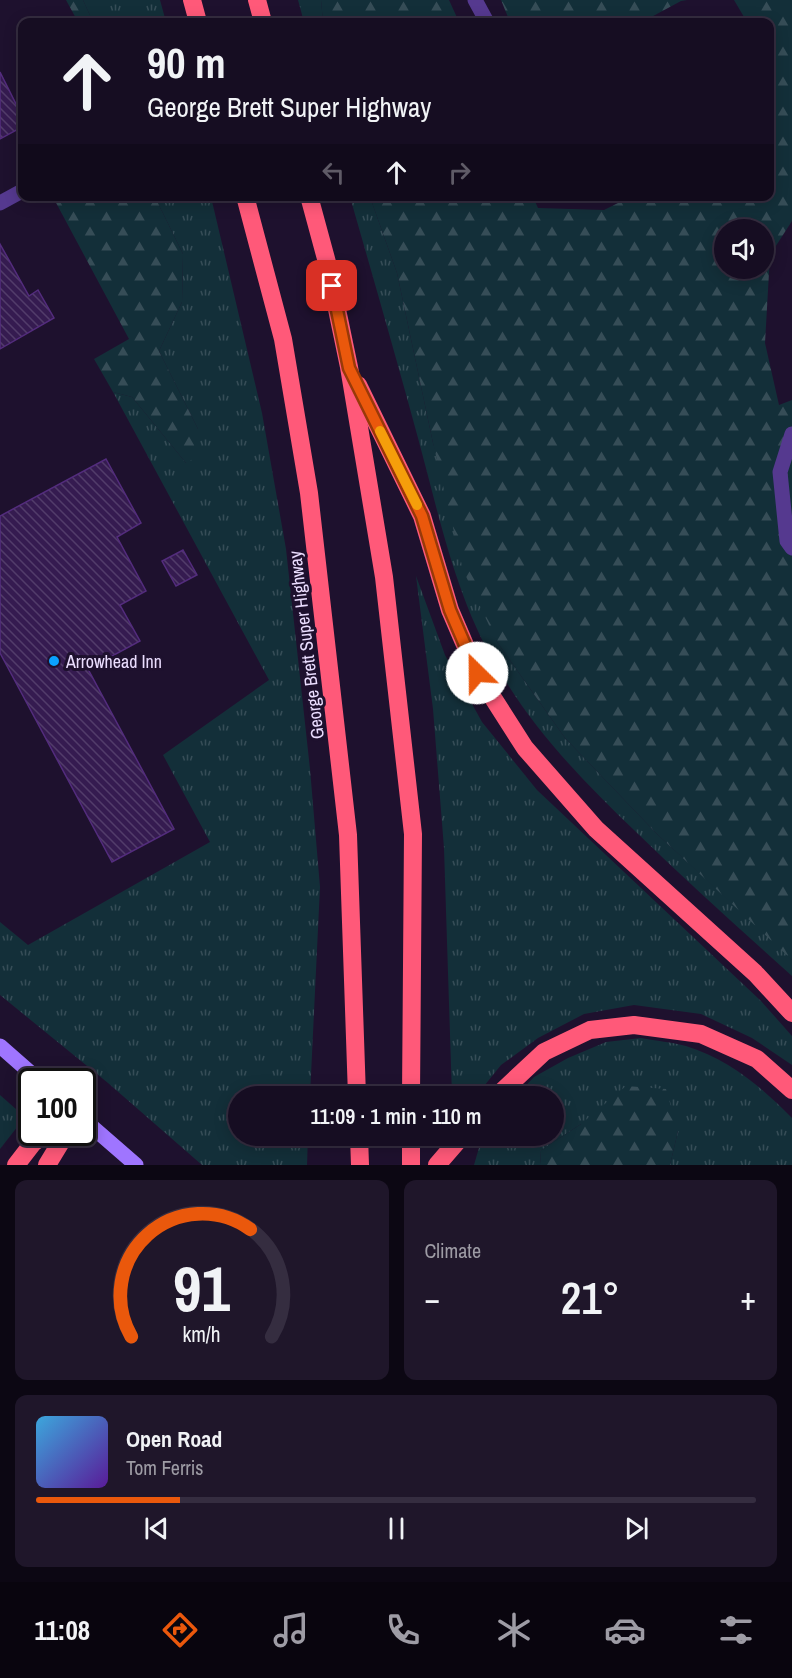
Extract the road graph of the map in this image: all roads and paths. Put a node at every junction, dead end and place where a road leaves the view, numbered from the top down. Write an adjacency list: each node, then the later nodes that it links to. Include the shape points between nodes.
1 (192, 0): 4 (highway)
2 (257, 0): 5 (highway)
3 (475, 0): 6 (street)
4 (197, 18)
5 (262, 18)
6 (485, 18)
7 (18, 193): 10 (street)
8 (246, 201): 17 (highway, George Brett Super Highway, via 283,339 309,493 348,835)
9 (310, 201): 11 (highway)
10 (0, 203)
11 (349, 368): 14 (highway, via 422,516 450,610 477,673 525,748 596,829 755,974); 18 (highway, via 384,577 413,834)
12 (792, 434): 13 (street, via 780,472 787,541)
13 (792, 548)
14 (792, 1013)
15 (0, 1046): 16 (main road)
16 (25, 1068)
17 (357, 1086)
18 (411, 1086)
19 (508, 1086): 20 (highway, via 544,1052 590,1030 634,1025 701,1034 757,1059)
20 (792, 1090)
21 (96, 1130): 29 (main road)
22 (31, 1146): 27 (highway)
23 (59, 1146): 28 (highway)
24 (359, 1146): 30 (highway)
25 (411, 1146): 31 (highway)
26 (453, 1146): 32 (highway)
27 (16, 1165)
28 (47, 1165)
29 (136, 1165)
30 (360, 1165)
31 (411, 1165)
32 (437, 1165)

